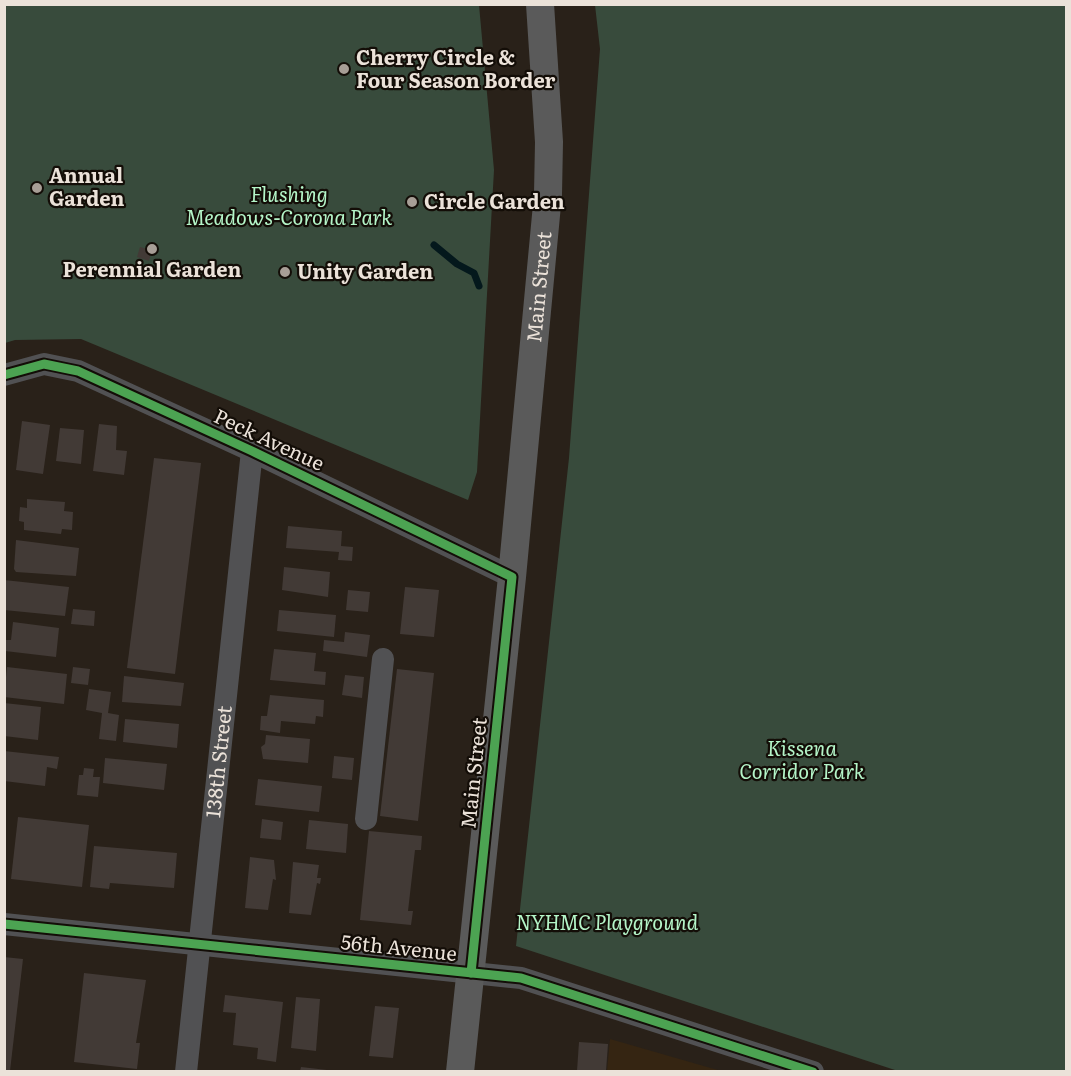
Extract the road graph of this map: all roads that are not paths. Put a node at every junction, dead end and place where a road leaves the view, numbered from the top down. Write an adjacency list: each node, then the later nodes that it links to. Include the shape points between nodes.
1 (540, 4): 4 (main road, Main Street, via 549,142 548,194)
2 (4, 375): 3 (street, Peck Avenue, via 44,364 78,371)
3 (252, 451): 4 (street, Peck Avenue); 8 (street, 138th Street)
4 (512, 577): 9 (main road, Main Street)
5 (383, 659): 6 (street)
6 (366, 819)
7 (4, 924): 8 (street, 56th Avenue)
8 (200, 945): 9 (street, 56th Avenue); 10 (street, 138th Street)
9 (471, 973): 11 (main road, Main Street); 12 (street, 56th Avenue, via 522,978)
10 (186, 1071)
11 (460, 1071)
12 (813, 1071)

